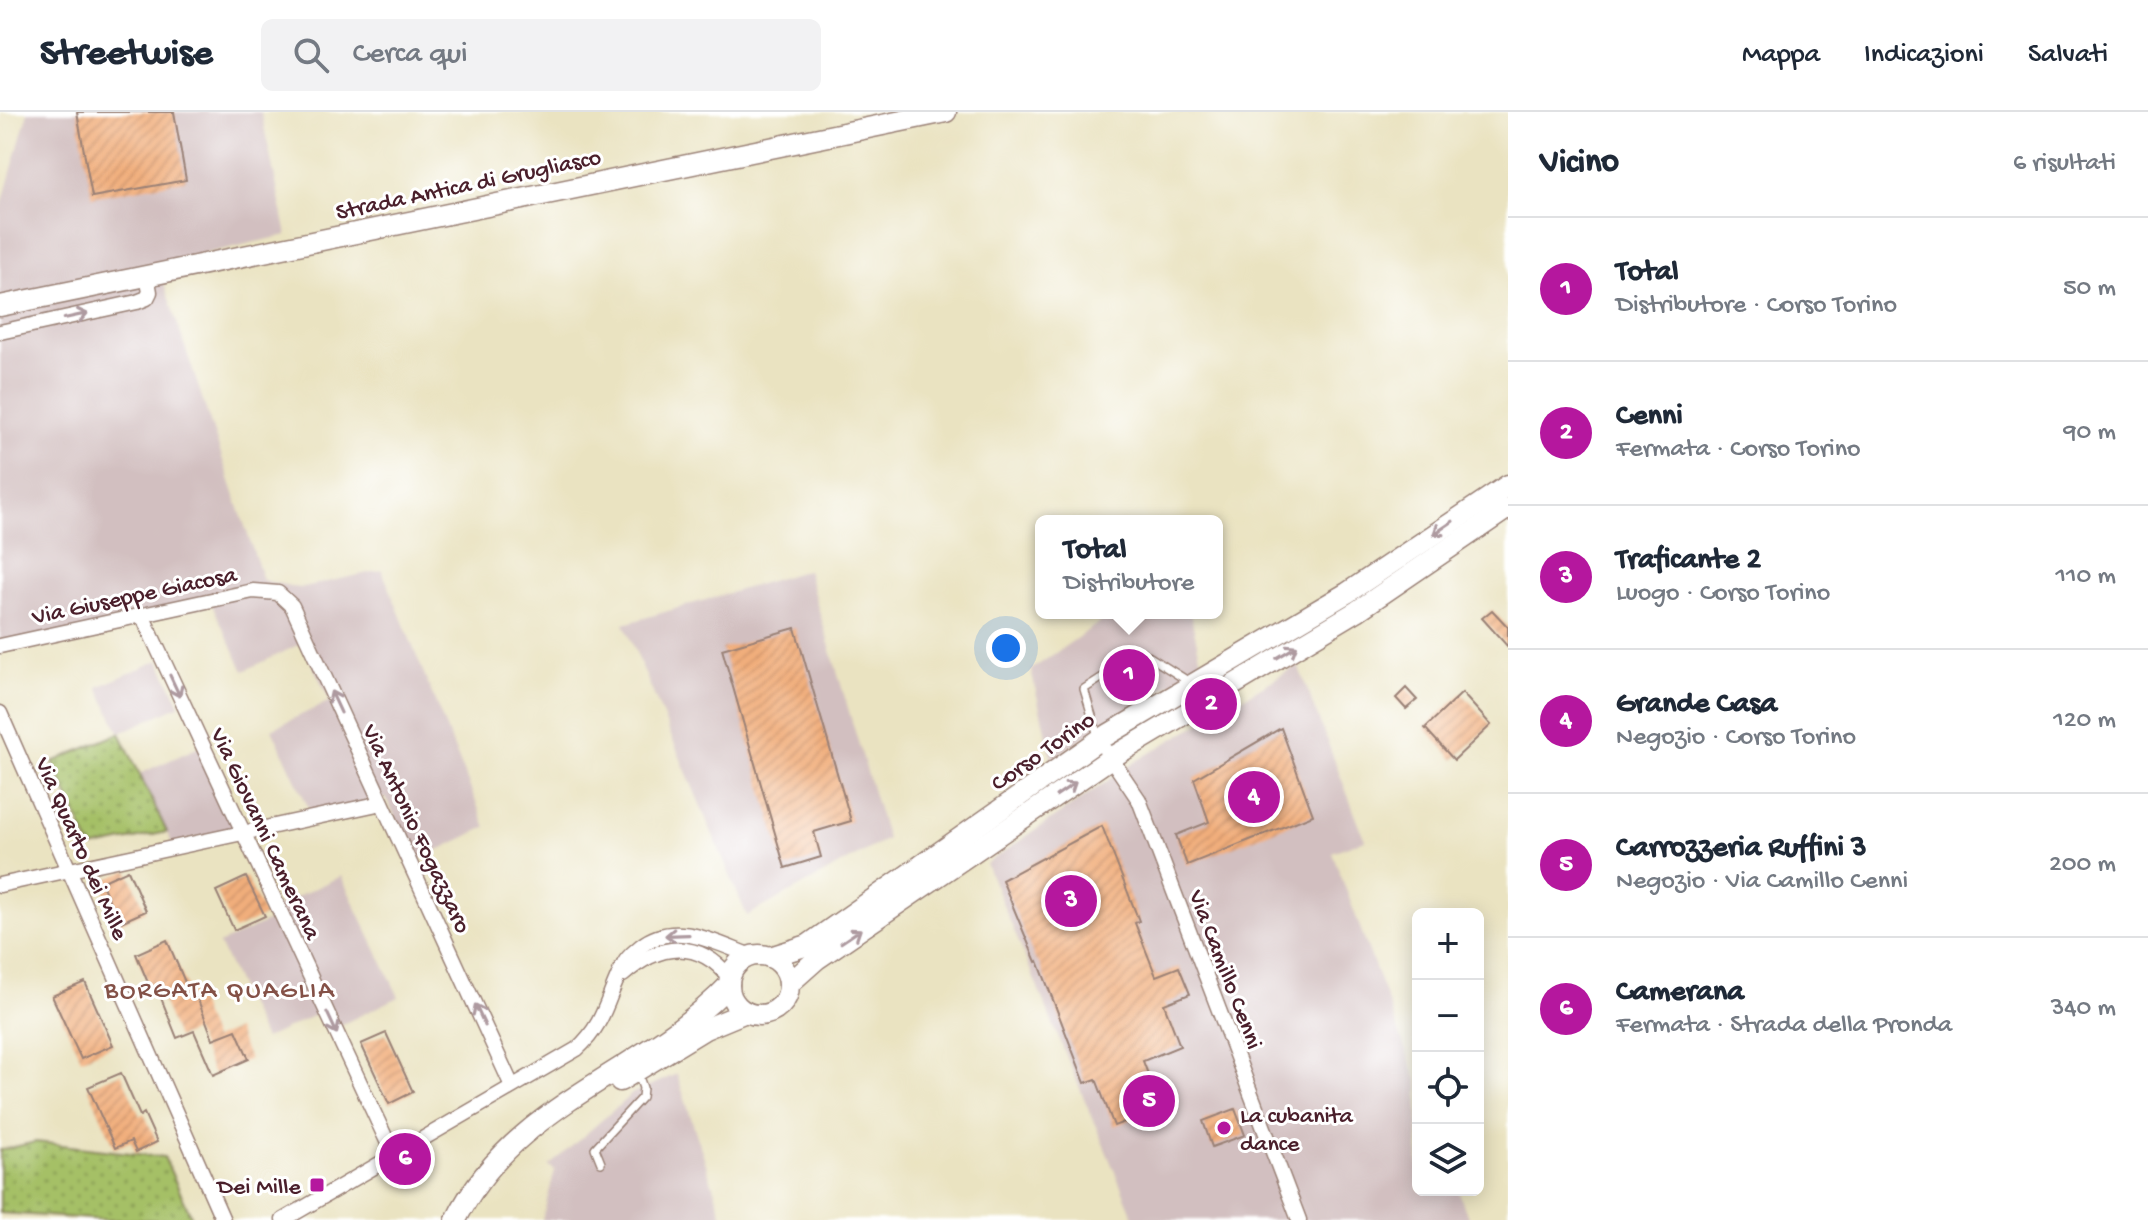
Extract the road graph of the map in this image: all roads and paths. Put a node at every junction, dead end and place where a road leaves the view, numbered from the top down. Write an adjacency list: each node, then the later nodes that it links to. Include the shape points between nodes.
1 (946, 112): 2 (street, Strada Antica di Grugliasco)
2 (153, 275): 3 (street, Strada Antica di Grugliasco); 4 (street, one-way to 2, via 137,302 147,298)
3 (0, 306)
4 (0, 332)
5 (1508, 485): 10 (street, Corso Torino, one-way to 10, via 1347,593)
6 (1508, 508): 13 (street, Corso Torino, one-way to 6, via 1357,611)
7 (278, 593): 8 (street, Via Giuseppe Giacosa, via 253,591); 14 (street, Via Antonio Fogazzaro, one-way to 7, via 292,606)
8 (142, 615): 9 (street, Via Giuseppe Giacosa); 15 (street, Via Giovanni Camerana, one-way to 15)
9 (0, 646)
10 (1193, 685): 12 (street, Corso Torino); 12 (lane, via 1142,652 1084,689)
11 (0, 713): 16 (street, Via Quarto dei Mille)
12 (1099, 740): 13 (street, Via Camillo Cenni); 18 (street, Corso Torino, via 808,945)
13 (1111, 758): 21 (street, Corso Torino, one-way to 13, via 817,959); 32 (street, Via Camillo Cenni, via 1139,800)
14 (382, 803): 15 (street); 24 (street, Via Antonio Fogazzaro, one-way to 14)
15 (243, 833): 16 (street); 25 (street, Via Giovanni Camerana, one-way to 25)
16 (69, 870): 17 (street); 27 (street, Via Quarto dei Mille)
17 (0, 885)
18 (761, 956): 19 (street, one-way to 19, via 695,935 668,934 633,952); 20 (street, Corso Torino, via 734,967); 21 (street, via 786,970)
19 (620, 978): 20 (street, via 644,958 671,949 706,956 721,966); 24 (street, via 588,1039)
20 (729, 982): 22 (street, via 733,1001); 23 (street, Corso Torino)
21 (790, 983): 22 (street, Corso Torino, via 777,1010)
22 (746, 1012): 23 (street, Corso Torino)
23 (633, 1065): 26 (lane, via 642,1097 595,1148); 30 (street, Corso Torino, via 560,1106 508,1148 481,1178); 31 (street, Corso Torino, via 514,1159)
24 (512, 1086): 25 (street)
25 (394, 1156): 29 (street)
26 (601, 1163)
27 (221, 1217): 28 (street)
28 (235, 1220)
29 (283, 1220)
30 (456, 1220)
31 (469, 1220)
32 (1299, 1220)

